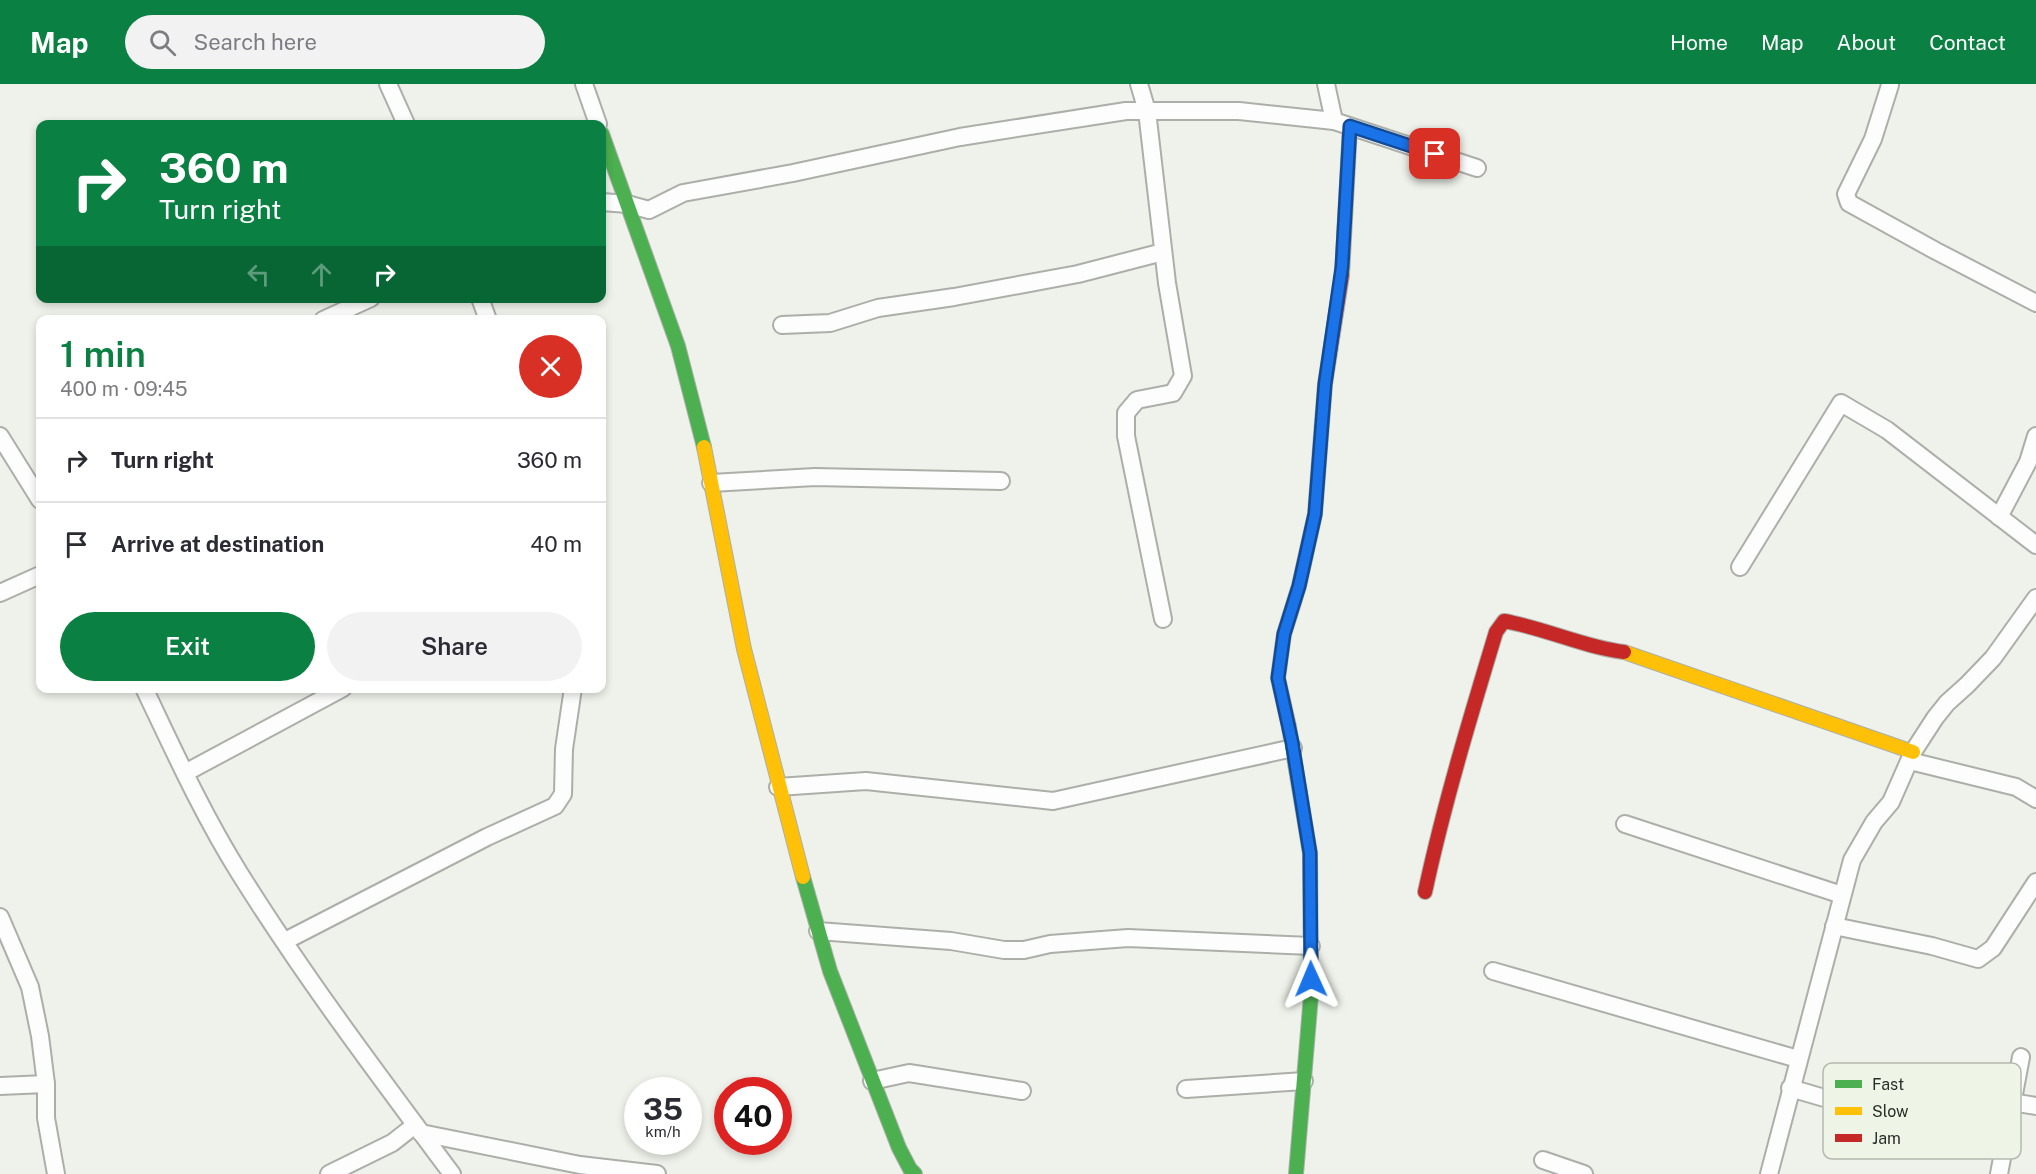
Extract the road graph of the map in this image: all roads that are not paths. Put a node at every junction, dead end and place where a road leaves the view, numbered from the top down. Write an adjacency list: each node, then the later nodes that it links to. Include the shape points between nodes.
1 (388, 84): 7 (street)
2 (584, 84): 8 (street)
3 (1139, 84): 6 (street)
4 (1326, 84): 9 (street)
5 (1890, 84): 16 (street, via 1873,139 1846,194 1849,203)
6 (1148, 111): 9 (street, via 1239,111); 13 (street, via 1126,111 960,137 683,193 650,210); 14 (street)
7 (404, 120)
8 (597, 120)
9 (1342, 123): 11 (street); 34 (street, via 1342,267 1325,384 1315,514 1284,634 1278,678)
10 (606, 145): 13 (street)
11 (1477, 168)
12 (606, 202): 13 (street)
13 (627, 204): 22 (street, via 678,346)
14 (1163, 252): 18 (street, via 1078,274 878,308 830,323); 30 (street, via 1183,376 1173,393 1137,400 1126,413 1126,436)
15 (360, 303): 17 (street)
16 (2036, 303)
17 (334, 315)
18 (782, 325)
19 (0, 436): 23 (street)
20 (2036, 436): 24 (street, via 2028,462)
21 (1000, 482): 22 (street, via 815,477)
22 (711, 483): 37 (street, via 744,649)
23 (36, 493)
24 (1999, 517): 25 (street); 26 (street, via 1887,429 1841,403)
25 (2036, 545)
26 (1740, 567)
27 (36, 577): 28 (street)
28 (0, 593)
29 (2036, 598): 35 (street, via 1993,658 1935,718)
30 (1163, 619)
31 (146, 693): 36 (street)
32 (334, 693): 36 (street)
33 (572, 693): 46 (street, via 564,749 563,794 555,806)
34 (1293, 748): 37 (street, via 1053,801 874,781); 47 (street, via 1310,853)
35 (1912, 756): 38 (street, via 2016,787); 41 (street, via 1627,652 1599,649 1504,621 1496,632 1468,723); 42 (street, via 1891,802 1852,860)
36 (185, 773): 46 (street, via 240,873)
37 (778, 787): 45 (street)
38 (2036, 799)
39 (1625, 824): 42 (street)
40 (2036, 882): 44 (street, via 1993,948 1978,959)
41 (1425, 892)
42 (1842, 895): 44 (street)
43 (0, 917): 54 (street, via 30,987)
44 (1834, 926): 50 (street)
45 (818, 931): 47 (street, via 951,941 1004,950 1128,938); 52 (street)
46 (285, 941): 62 (street)
47 (1311, 946): 53 (street)
48 (1493, 971): 50 (street)
49 (2021, 1057): 51 (street)
50 (1798, 1059): 56 (street)
51 (2020, 1063)
52 (872, 1080): 58 (street, via 909,1073); 70 (street, via 899,1148)
53 (1304, 1081): 57 (street); 71 (street)
54 (46, 1084): 55 (street); 67 (street, via 46,1118)
55 (0, 1086)
56 (1790, 1088): 59 (street); 73 (street)
57 (1186, 1089)
58 (1022, 1091)
59 (1823, 1098)
60 (2021, 1104): 61 (street)
61 (2036, 1106)
62 (418, 1129): 63 (street); 66 (street); 68 (street)
63 (466, 1141): 66 (street); 69 (street, via 580,1165)
64 (2002, 1159): 74 (street)
65 (1543, 1160): 72 (street)
66 (449, 1170)
67 (56, 1174)
68 (328, 1174)
69 (657, 1174)
70 (915, 1174)
71 (1296, 1174)
72 (1584, 1174)
73 (1769, 1174)
74 (1999, 1174)

